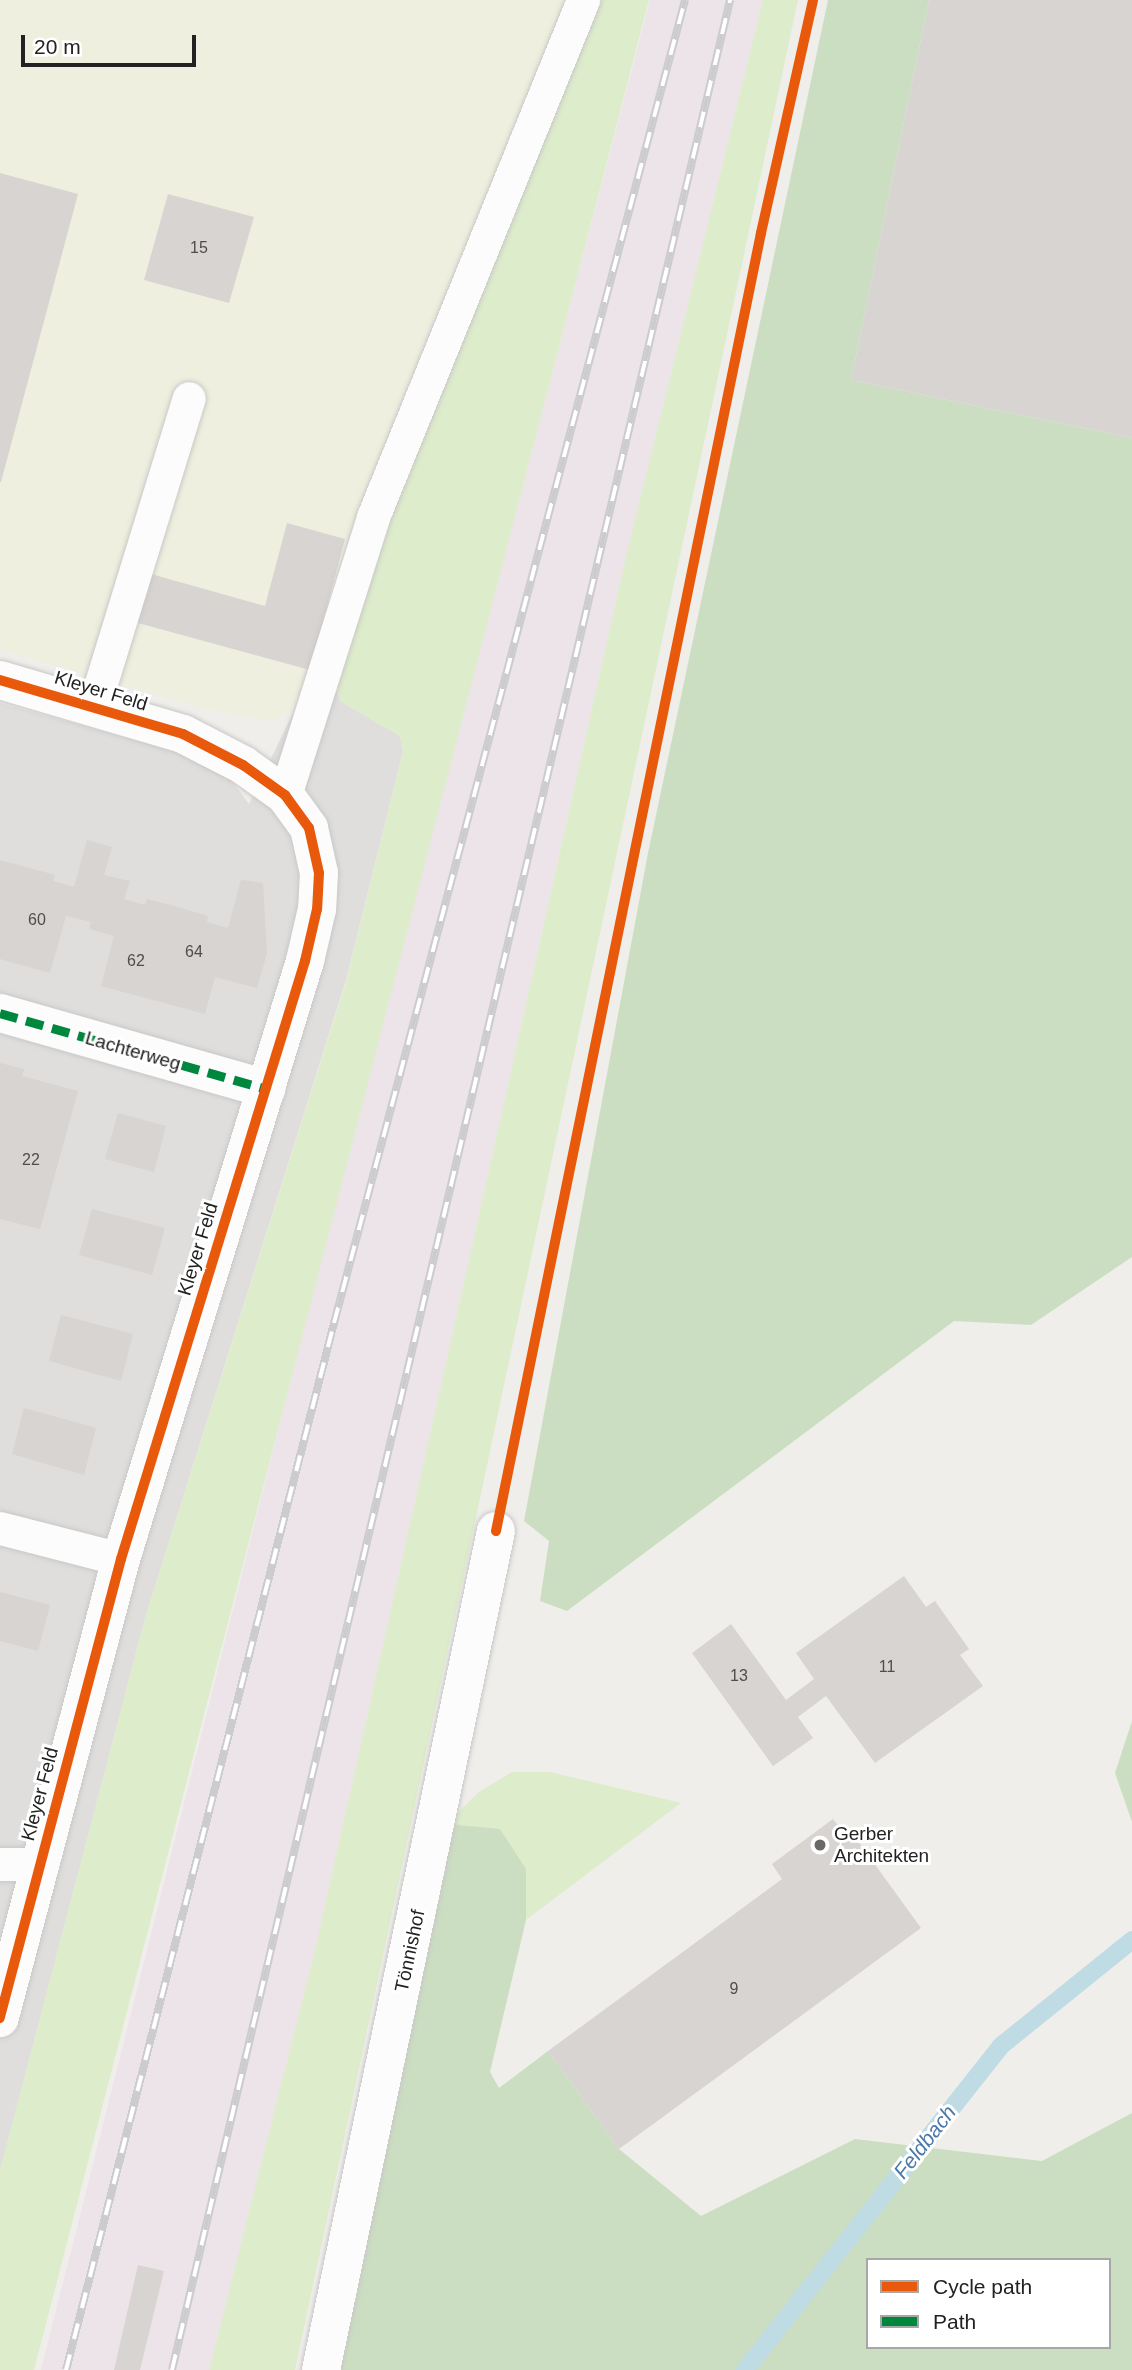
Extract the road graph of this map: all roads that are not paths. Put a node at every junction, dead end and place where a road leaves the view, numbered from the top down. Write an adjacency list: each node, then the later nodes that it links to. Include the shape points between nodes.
1 (583, 0): 5 (lane, via 373,517)
2 (189, 398): 4 (lane)
3 (0, 680): 4 (street, Kleyer Feld)
4 (94, 706): 5 (street, Kleyer Feld, via 183,734 243,765)
5 (285, 794): 7 (street, Kleyer Feld, via 309,828 319,873 318,897 305,961)
6 (0, 1013): 7 (street, Lachterweg)
7 (265, 1088): 10 (street, Kleyer Feld)
8 (0, 1528): 10 (lane)
9 (496, 1531): 14 (street, Tönnishof)
10 (121, 1559): 12 (street, Kleyer Feld)
11 (0, 1864): 12 (lane)
12 (40, 1864): 13 (street, Kleyer Feld)
13 (0, 2018)
14 (321, 2370)

